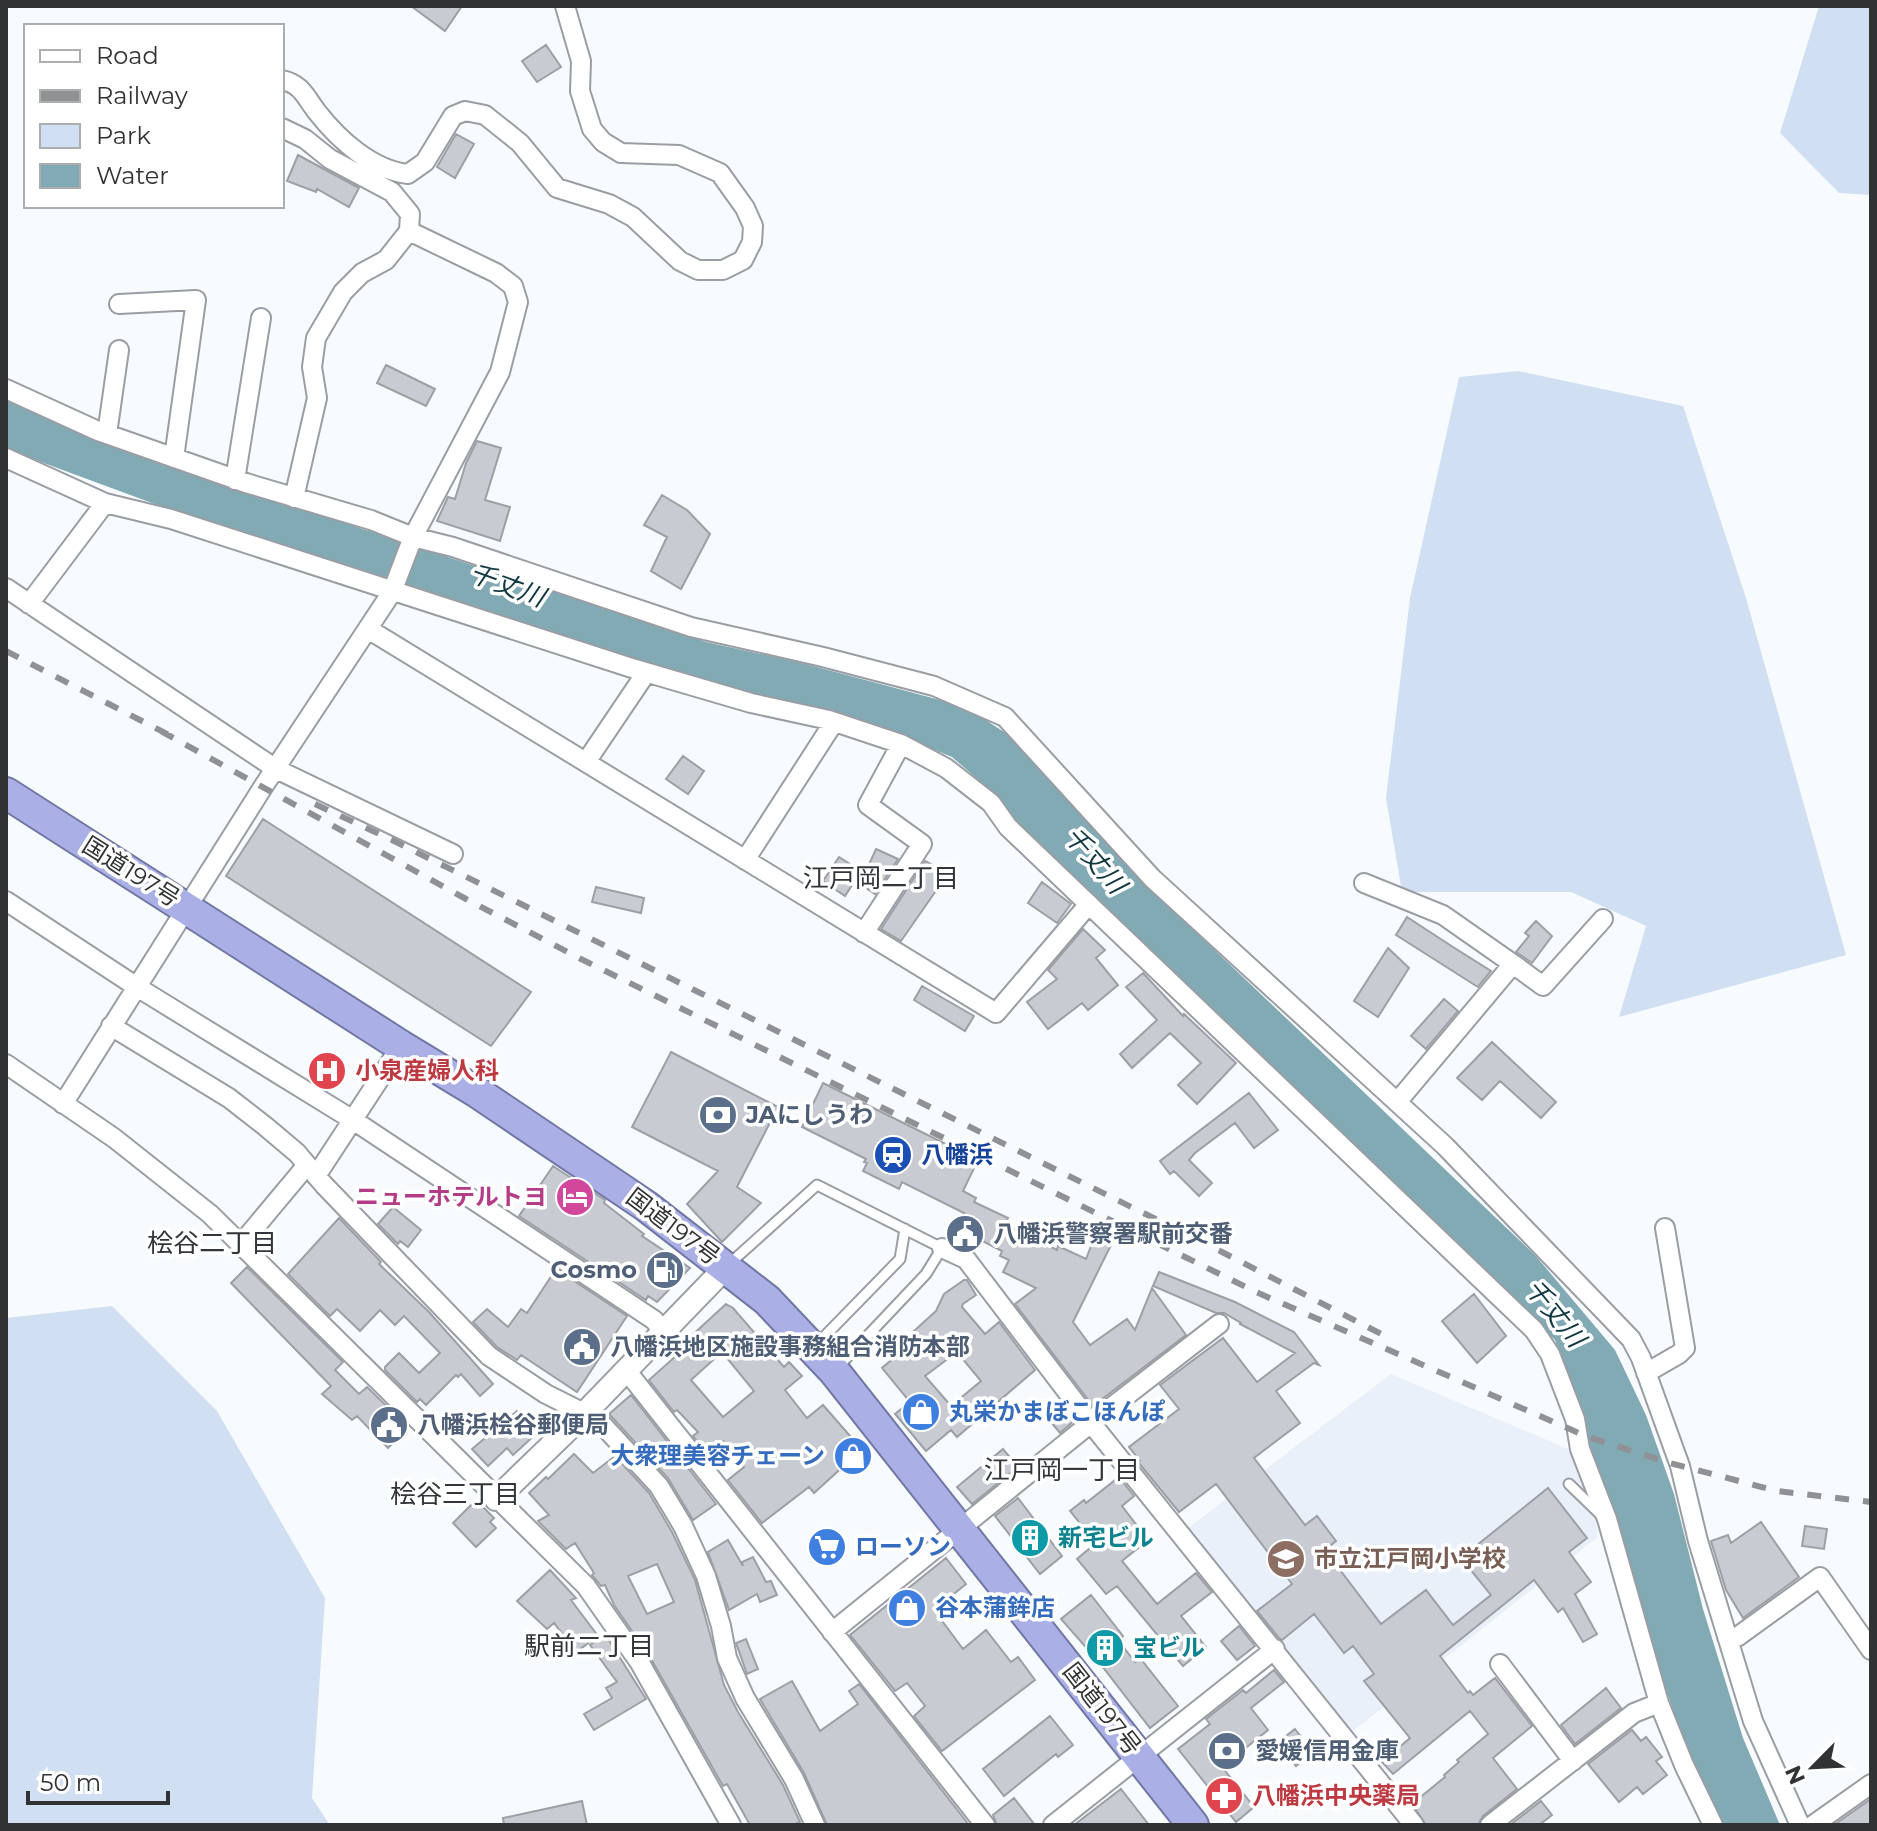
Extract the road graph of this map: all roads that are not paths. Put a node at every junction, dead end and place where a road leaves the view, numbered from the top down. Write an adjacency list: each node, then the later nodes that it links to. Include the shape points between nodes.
1 (565, 6): 2 (street, via 592,129 621,153 679,155 720,173 753,226 743,260 723,270 698,270 680,261 633,217 557,188 520,143 485,115 465,111 453,116 425,162 408,174 382,169 347,143 307,94)
2 (284, 80)
3 (284, 129): 4 (street, via 392,192 410,214)
4 (409, 231): 13 (street, via 386,260 343,292 316,338 312,367 317,398); 15 (street, via 496,273 513,286 518,302 500,372)
5 (119, 304): 11 (street, via 196,300)
6 (261, 318): 12 (street)
7 (119, 350): 9 (street)
8 (6, 389): 9 (street)
9 (107, 434): 11 (street)
10 (6, 458): 14 (street)
11 (174, 458): 12 (street)
12 (235, 480): 13 (street)
13 (294, 498): 15 (street)
14 (105, 503): 16 (street); 18 (street)
15 (413, 537): 16 (street); 39 (street, via 691,627 934,686 1005,717 1152,878)
16 (393, 587): 19 (street); 20 (street)
17 (6, 588): 18 (street)
18 (29, 604): 24 (street)
19 (368, 629): 23 (street); 24 (street)
20 (646, 673): 21 (street); 23 (street)
21 (834, 722): 22 (street); 27 (street)
22 (901, 744): 30 (street, via 946,768 991,803 1008,827); 33 (street, via 868,805 922,844)
23 (586, 762): 27 (street)
24 (276, 769): 26 (street); 31 (street)
25 (6, 793): 31 (highway, 国道197号)
26 (453, 854)
27 (745, 860): 33 (street)
28 (1364, 883): 34 (street, via 1443,915)
29 (6, 901): 35 (street)
30 (1089, 904): 33 (street, via 996,1013); 58 (street, via 1534,1330 1550,1354)
31 (186, 907): 35 (street); 37 (highway, 国道197号)
32 (1603, 919): 34 (street, via 1543,986)
33 (864, 933)
34 (1513, 964): 39 (street)
35 (137, 987): 36 (street); 41 (street)
36 (111, 1026): 40 (street); 42 (street, via 229,1098)
37 (401, 1046): 41 (street); 47 (highway, 国道197号, via 646,1206)
38 (6, 1064): 40 (street)
39 (1398, 1101): 53 (street, via 1631,1339)
40 (63, 1104): 45 (street, via 126,1147)
41 (353, 1120): 42 (street); 49 (street, via 654,1320)
42 (311, 1170): 45 (street); 54 (street, via 489,1356)
43 (1665, 1228): 53 (street, via 1685,1348)
44 (905, 1229): 46 (lane); 47 (lane, via 817,1185); 50 (lane, via 900,1259)
45 (241, 1244): 57 (street)
46 (942, 1248): 52 (lane, via 926,1274); 55 (street, via 966,1259)
47 (726, 1267): 49 (street); 50 (highway, 国道197号)
48 (1219, 1324): 55 (street)
49 (663, 1331): 51 (street)
50 (814, 1348): 52 (highway, 国道197号)
51 (626, 1370): 54 (street); 60 (street)
52 (834, 1371): 59 (highway, 国道197号)
53 (1646, 1373): 61 (street, via 1680,1466)
54 (584, 1414): 57 (street); 70 (street, via 598,1420 659,1486 683,1526 706,1576 727,1658)
55 (1091, 1423): 59 (street); 62 (street)
56 (1569, 1484): 58 (lane)
57 (496, 1499): 69 (street, via 586,1586 640,1663)
58 (1607, 1519): 65 (street)
59 (961, 1531): 60 (street); 66 (highway, 国道197号)
60 (832, 1632): 71 (street)
61 (1727, 1637): 63 (street, via 1737,1637 1820,1577); 77 (street, via 1753,1721)
62 (1275, 1649): 66 (street); 74 (street)
63 (1871, 1650)
64 (1500, 1664): 67 (street)
65 (1659, 1703): 67 (street, via 1634,1713); 76 (street)
66 (1140, 1756): 72 (street); 73 (highway, 国道197号)
67 (1573, 1761): 75 (street)
68 (1871, 1784): 78 (street)
69 (731, 1825)
70 (815, 1825)
71 (985, 1825)
72 (1053, 1825)
73 (1193, 1825)
74 (1414, 1825)
75 (1490, 1825)
76 (1713, 1825)
77 (1800, 1825)
78 (1813, 1825)

